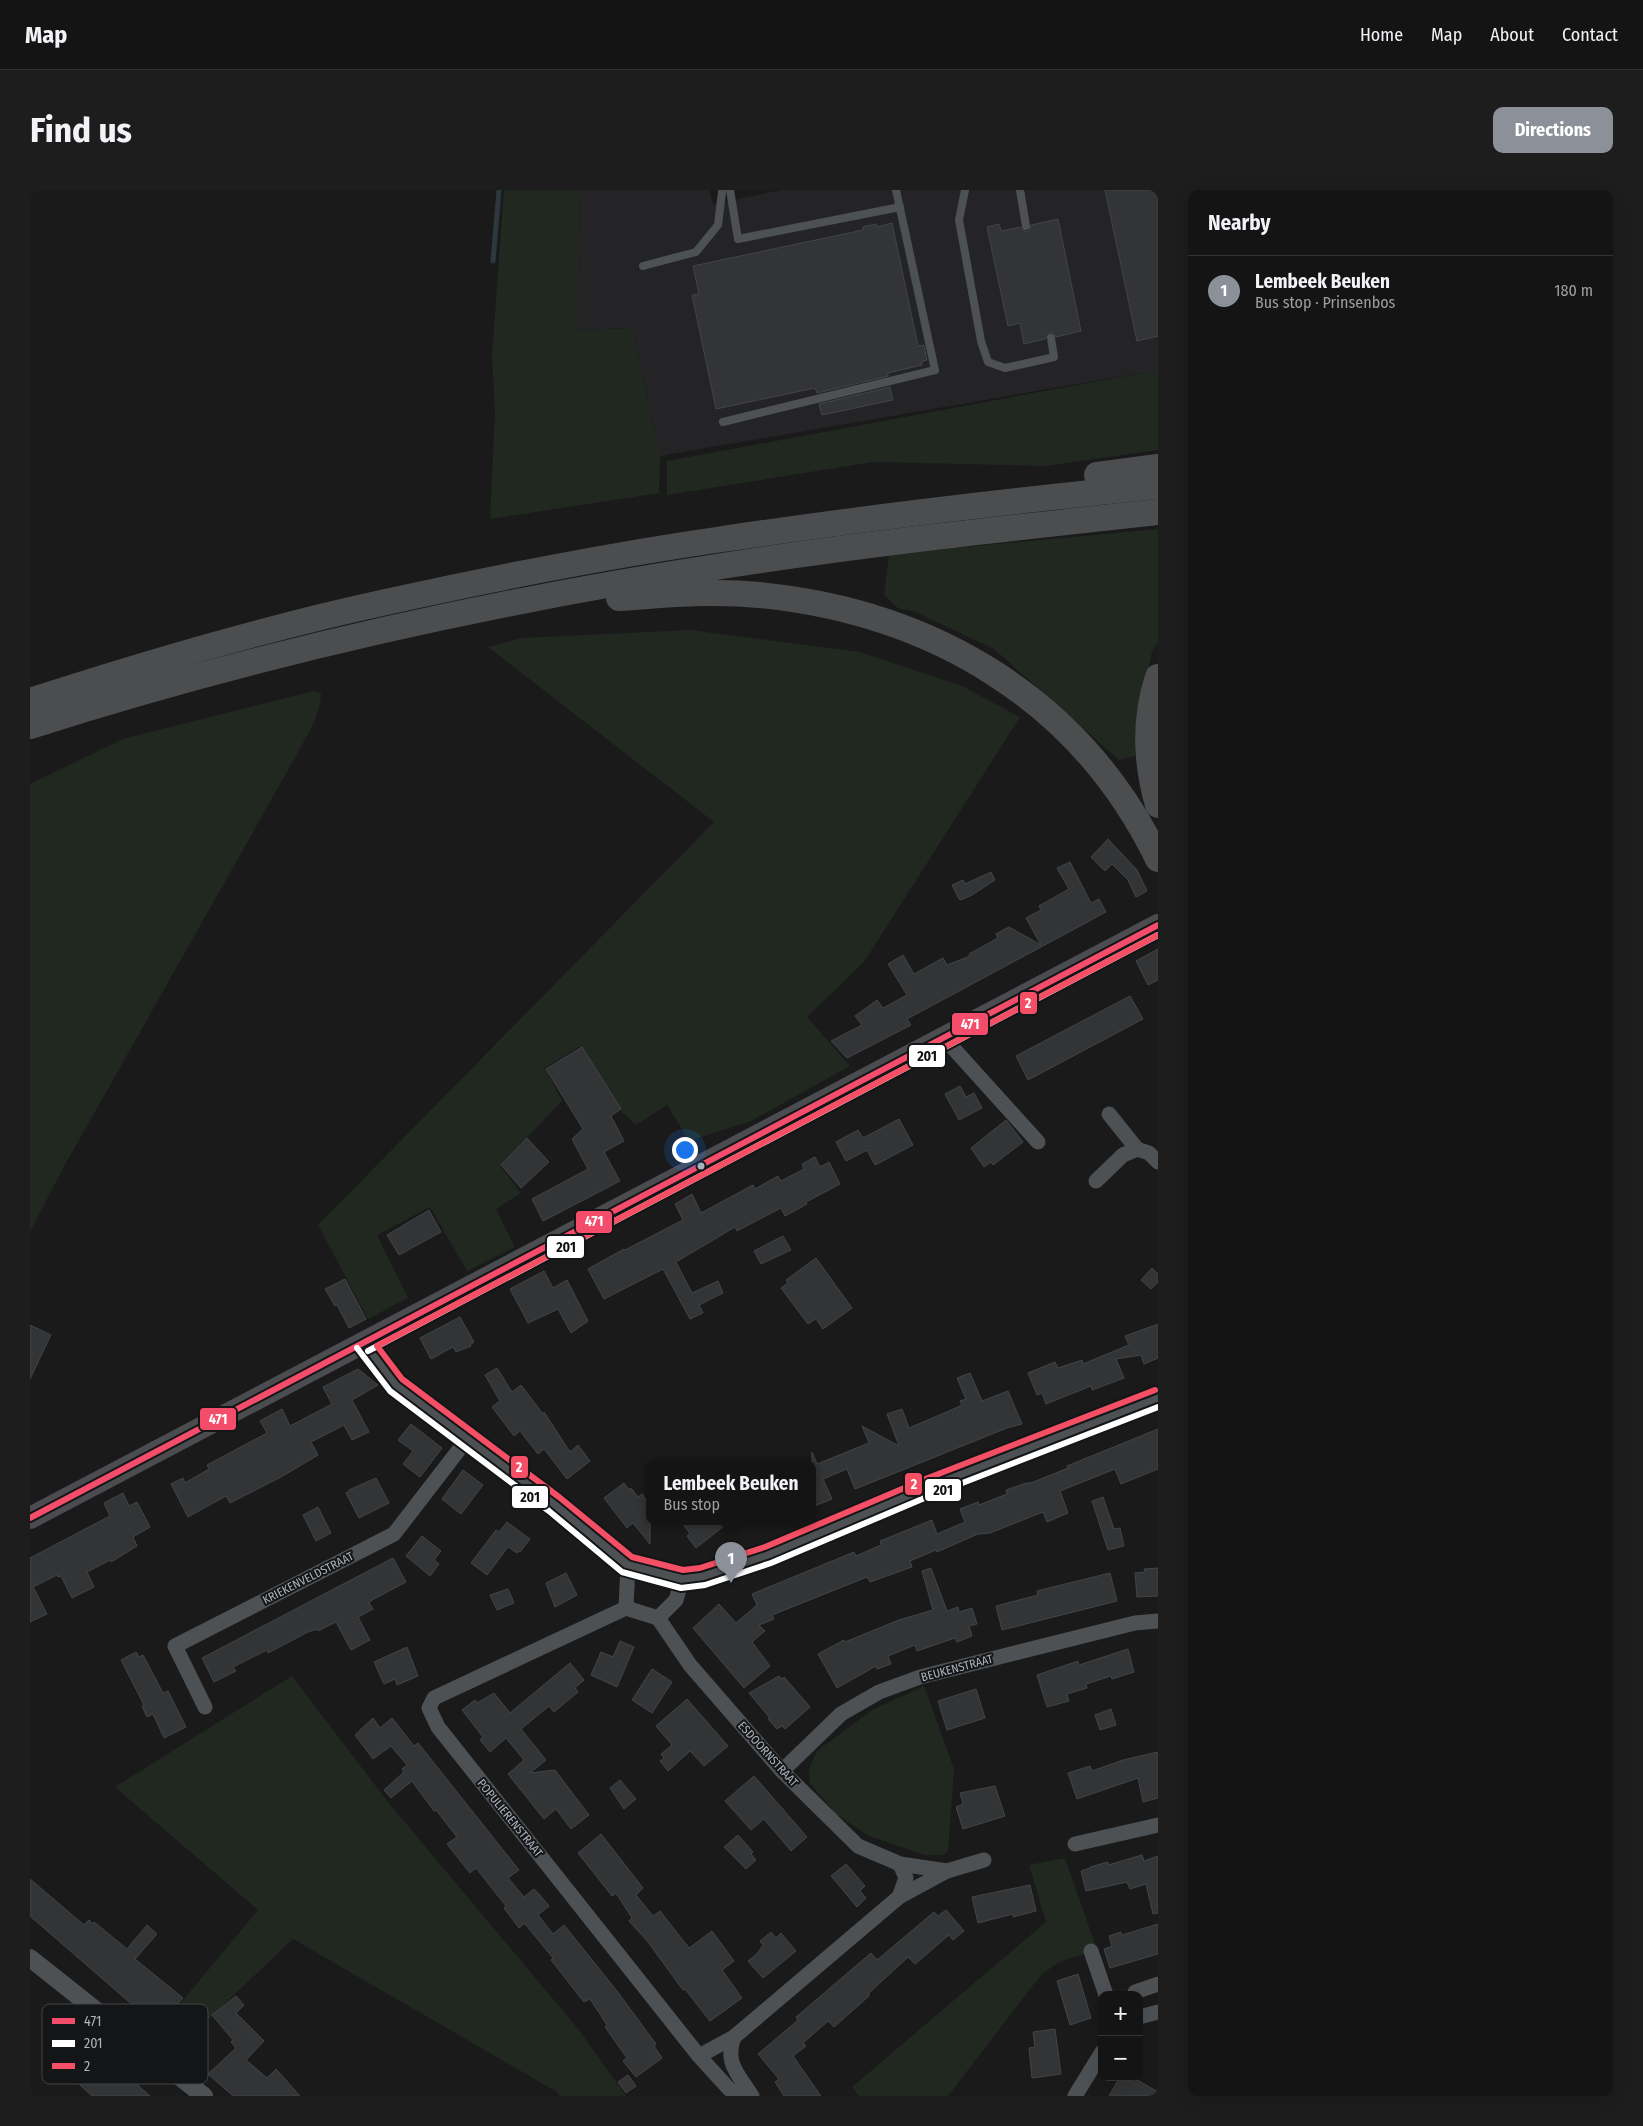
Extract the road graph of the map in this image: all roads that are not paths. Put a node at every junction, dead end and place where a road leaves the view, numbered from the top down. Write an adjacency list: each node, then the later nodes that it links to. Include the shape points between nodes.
1 (896, 190): 5 (lane)
2 (965, 190): 8 (lane, via 959,220 988,362 1004,368 1050,358 1055,352)
3 (1020, 190): 6 (lane)
4 (726, 191): 5 (lane, via 738,239); 7 (lane, via 718,225 696,252)
5 (900, 207): 9 (lane, via 935,370)
6 (1026, 226)
7 (643, 266)
8 (1051, 338)
9 (723, 422)
10 (1158, 467): 12 (highway, via 1073,478)
11 (1158, 486): 12 (highway)
12 (1041, 498): 16 (highway, via 713,540 542,570 385,602 236,639)
13 (1158, 512): 14 (highway, via 854,547)
14 (563, 593): 17 (highway, via 389,628 242,664 127,695); 19 (highway, via 619,598 757,595 815,603 914,632 959,652 1040,705 1077,740 1114,784)
15 (1158, 677): 18 (highway, via 1148,722 1148,756)
16 (30, 701)
17 (30, 726)
18 (1158, 805)
19 (1158, 859)
20 (1158, 925): 21 (main road)
21 (944, 1038): 23 (street); 27 (main road)
22 (1109, 1114): 24 (street)
23 (1038, 1142)
24 (1137, 1148): 25 (street); 26 (street, via 1123,1156)
25 (1158, 1162)
26 (1096, 1181)
27 (364, 1343): 29 (street, via 396,1384); 30 (main road)
28 (1158, 1398): 32 (street, via 931,1486 768,1554 702,1577)
29 (468, 1438): 31 (street); 36 (street, KRIEKENVELDSTRAAT, via 394,1534 175,1646)
30 (30, 1518)
31 (628, 1565): 32 (street); 33 (street)
32 (682, 1579): 34 (street, via 676,1600)
33 (626, 1608): 34 (street); 53 (street, POPULIERENSTRAAT, via 434,1698 429,1708 438,1727)
34 (658, 1618): 37 (street, ESDOORNSTRAAT, via 690,1665)
35 (1158, 1621): 37 (street, BEUKENSTRAAT, via 1135,1623 1030,1649 879,1692 841,1714)
36 (205, 1707)
37 (782, 1771): 41 (street, ESDOORNSTRAAT, via 858,1846)
38 (1158, 1825): 39 (street)
39 (1075, 1844)
40 (984, 1860): 42 (street, ESDOORNSTRAAT)
41 (900, 1864): 42 (street, ESDOORNSTRAAT); 43 (street, via 906,1878)
42 (947, 1871): 43 (street, ESDOORNSTRAAT)
43 (899, 1897): 52 (street, ESDOORNSTRAAT)
44 (1091, 1952): 47 (street)
45 (30, 1958): 49 (street)
46 (1158, 1984): 48 (street)
47 (1105, 1991)
48 (1138, 1991)
49 (88, 2004)
50 (1158, 2012): 51 (street)
51 (1143, 2016)
52 (734, 2037): 53 (street, ESDOORNSTRAAT); 58 (street, via 730,2060)
53 (700, 2056): 57 (street, POPULIERENSTRAAT, via 729,2089)
54 (1098, 2059): 59 (street)
55 (189, 2084): 56 (street)
56 (204, 2096)
57 (740, 2096)
58 (752, 2096)
59 (1075, 2096)

